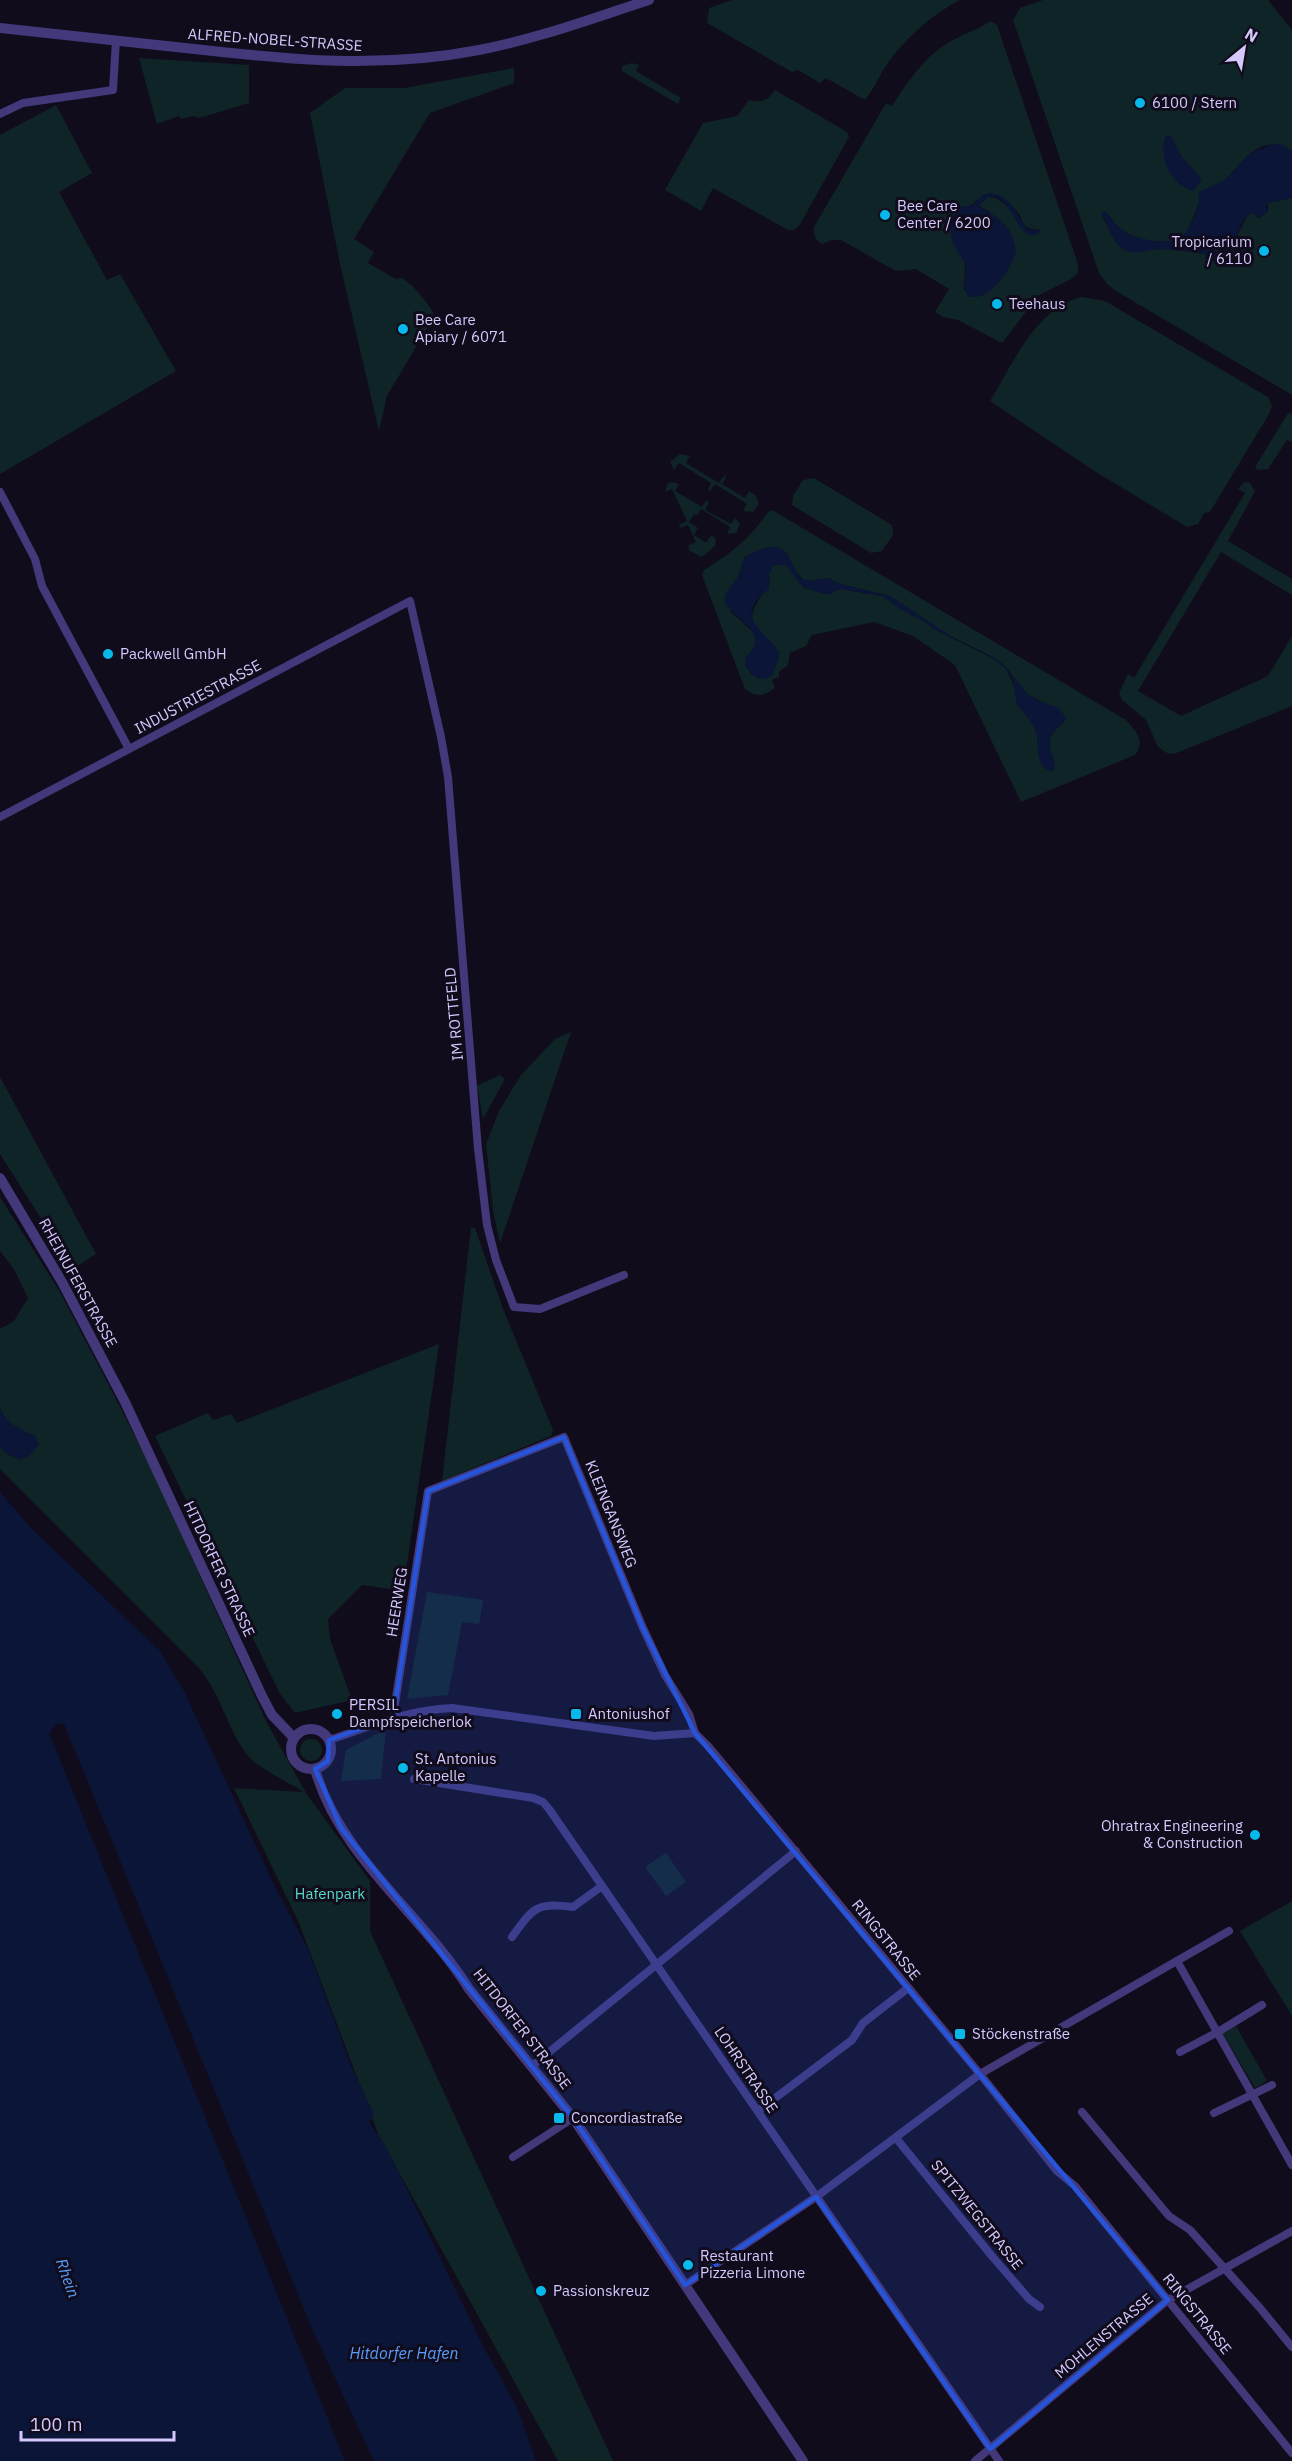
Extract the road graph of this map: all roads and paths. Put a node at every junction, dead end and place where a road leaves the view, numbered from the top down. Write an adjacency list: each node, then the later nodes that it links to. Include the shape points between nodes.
1 (649, 0): 3 (street, ALFRED-NOBEL-STRASSE, via 510,43 410,59 341,62)
2 (0, 28): 3 (street, ALFRED-NOBEL-STRASSE)
3 (116, 40): 4 (street, via 113,90 23,103)
4 (0, 114)
5 (0, 492): 7 (street, via 35,559 42,586)
6 (410, 601): 7 (street, INDUSTRIESTRASSE); 10 (street, IM ROTTFELD, via 448,777 478,1149 487,1226 496,1260 514,1307 540,1309)
7 (129, 749): 8 (street, INDUSTRIESTRASSE)
8 (0, 818)
9 (0, 1178): 11 (street, RHEINUFERSTRASSE, via 62,1282)
10 (624, 1275)
11 (127, 1406): 15 (street, HITDORFER STRASSE, via 262,1696 272,1715)
12 (428, 1491): 13 (street, HEERWEG); 14 (street, KLEINGANSWEG, via 564,1437 643,1628 665,1676 689,1714)
13 (393, 1717): 14 (street, via 425,1709 452,1708 654,1736); 16 (street)
14 (695, 1733): 19 (street, RINGSTRASSE)
15 (294, 1738): 16 (street, via 303,1731 315,1730); 17 (street, via 291,1754 295,1762)
16 (329, 1740): 17 (street, via 331,1755)
17 (315, 1769): 29 (street, HITDORFER STRASSE, via 341,1828)
18 (414, 1779): 20 (street, LOHRSTRASSE, via 543,1802)
19 (796, 1851): 24 (street); 25 (street, RINGSTRASSE)
20 (602, 1886): 22 (street, via 573,1907 550,1904 538,1908); 24 (street, LOHRSTRASSE)
21 (1229, 1931): 23 (street)
22 (512, 1937)
23 (1177, 1961): 27 (street); 30 (street)
24 (656, 1965): 29 (street); 33 (street, LOHRSTRASSE)
25 (908, 1988): 30 (street, RINGSTRASSE); 33 (street, via 863,2023 852,2040)
26 (1263, 2005): 27 (street)
27 (1217, 2032): 28 (street); 32 (street)
28 (1180, 2052)
29 (532, 2066): 36 (street, HITDORFER STRASSE)
30 (980, 2074): 37 (street); 44 (street, RINGSTRASSE)
31 (1272, 2085): 32 (street)
32 (1252, 2095): 35 (street); 39 (street)
33 (758, 2111): 40 (street, LOHRSTRASSE)
34 (1082, 2112): 42 (street, via 1168,2216 1190,2230)
35 (1214, 2113)
36 (573, 2118): 38 (street); 43 (street, HITDORFER STRASSE)
37 (896, 2138): 40 (street); 45 (street, SPITZWEGSTRASSE, via 991,2255)
38 (513, 2157)
39 (1292, 2165)
40 (816, 2197): 43 (street); 47 (street, LOHRSTRASSE)
41 (1292, 2231): 42 (street, MOHLENSTRASSE)
42 (1225, 2270): 44 (street, MOHLENSTRASSE); 46 (street)
43 (685, 2285): 49 (street, HITDORFER STRASSE)
44 (1168, 2300): 47 (street, MOHLENSTRASSE); 48 (street, RINGSTRASSE)
45 (1040, 2307)
46 (1292, 2347)
47 (990, 2449): 50 (street, MOHLENSTRASSE); 51 (street, LOHRSTRASSE)
48 (1292, 2453)
49 (802, 2461)
50 (975, 2461)
51 (999, 2461)

